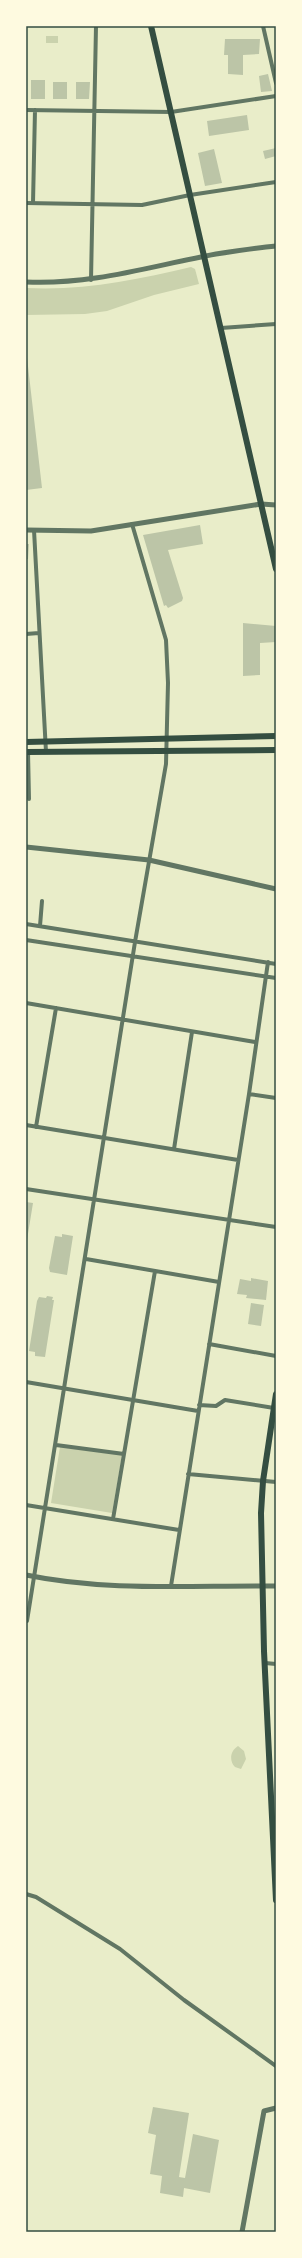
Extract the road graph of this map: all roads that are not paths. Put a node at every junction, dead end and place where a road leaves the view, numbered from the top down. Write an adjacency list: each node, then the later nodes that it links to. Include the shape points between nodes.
1 (96, 26): 8 (street)
2 (151, 26): 9 (main road)
3 (264, 26): 4 (street)
4 (276, 84)
5 (276, 96): 9 (street)
6 (26, 110): 7 (street)
7 (35, 110): 8 (street); 13 (street)
8 (94, 110): 9 (street); 14 (street)
9 (171, 112): 11 (main road)
10 (276, 182): 11 (street)
11 (190, 194): 14 (street, via 142,205); 16 (main road)
12 (26, 203): 13 (street)
13 (33, 203): 14 (street)
14 (93, 204): 17 (street)
15 (276, 246): 16 (street)
16 (205, 256): 17 (street); 20 (main road)
17 (91, 280): 18 (street)
18 (26, 282)
19 (276, 324): 20 (street)
20 (221, 328): 21 (main road)
21 (261, 504): 22 (street); 23 (street); 26 (main road)
22 (276, 504)
23 (132, 524): 25 (street, via 91,531); 30 (street, via 166,633)
24 (26, 530): 25 (street)
25 (34, 530): 27 (street)
26 (276, 569)
27 (39, 632): 28 (street); 31 (street)
28 (26, 634)
29 (276, 736): 30 (main road)
30 (167, 740): 31 (main road); 34 (street)
31 (45, 741): 32 (main road); 36 (street)
32 (26, 742)
33 (276, 750): 34 (main road)
34 (166, 751): 36 (main road); 39 (street)
35 (27, 752): 36 (main road); 37 (street)
36 (46, 752)
37 (29, 799)
38 (26, 847): 39 (street)
39 (149, 860): 40 (street); 45 (street)
40 (276, 889)
41 (42, 901): 43 (street)
42 (26, 924): 43 (street)
43 (40, 926): 45 (street)
44 (26, 940): 46 (street)
45 (135, 942): 46 (street); 47 (street)
46 (134, 956): 49 (street); 53 (street)
47 (268, 962): 48 (street); 49 (street)
48 (276, 964)
49 (265, 977): 50 (street); 55 (street)
50 (276, 978)
51 (26, 1003): 52 (street)
52 (56, 1008): 53 (street); 59 (street)
53 (123, 1020): 54 (street); 60 (street)
54 (192, 1032): 55 (street); 61 (street)
55 (255, 1042): 56 (street)
56 (249, 1094): 57 (street); 62 (street)
57 (276, 1098)
58 (26, 1125): 59 (street)
59 (36, 1127): 60 (street)
60 (104, 1138): 61 (street); 64 (street)
61 (174, 1149): 62 (street)
62 (238, 1160): 65 (street)
63 (26, 1189): 64 (street)
64 (94, 1199): 65 (street); 67 (street)
65 (229, 1220): 66 (street); 69 (street)
66 (276, 1227)
67 (86, 1260): 68 (street); 73 (street)
68 (155, 1271): 69 (street); 75 (street)
69 (219, 1282): 70 (street)
70 (209, 1344): 71 (street); 76 (street)
71 (276, 1356)
72 (26, 1382): 73 (street)
73 (65, 1388): 75 (street); 79 (street)
74 (276, 1394): 77 (main road)
75 (133, 1400): 78 (street); 80 (street)
76 (200, 1405): 77 (street, via 216,1406 225,1400); 78 (street)
77 (274, 1408): 82 (main road)
78 (198, 1411): 81 (street)
79 (56, 1445): 80 (street); 85 (street)
80 (124, 1454): 86 (street)
81 (188, 1474): 82 (street); 87 (street)
82 (263, 1481): 83 (street); 91 (main road)
83 (276, 1482)
84 (26, 1505): 85 (street)
85 (46, 1508): 86 (street); 89 (street)
86 (113, 1519): 87 (street)
87 (179, 1530): 90 (street)
88 (26, 1575): 89 (street)
89 (35, 1577): 90 (street, via 77,1583); 93 (street)
90 (171, 1586): 91 (street)
91 (262, 1586): 92 (street); 94 (main road)
92 (276, 1586)
93 (27, 1621)
94 (265, 1663): 95 (street); 97 (main road)
95 (276, 1664)
96 (26, 1894): 98 (street, via 36,1897 120,1949 184,2000)
97 (276, 1900)
98 (276, 2066)
99 (276, 2108): 100 (street, via 264,2111)
100 (242, 2232)

